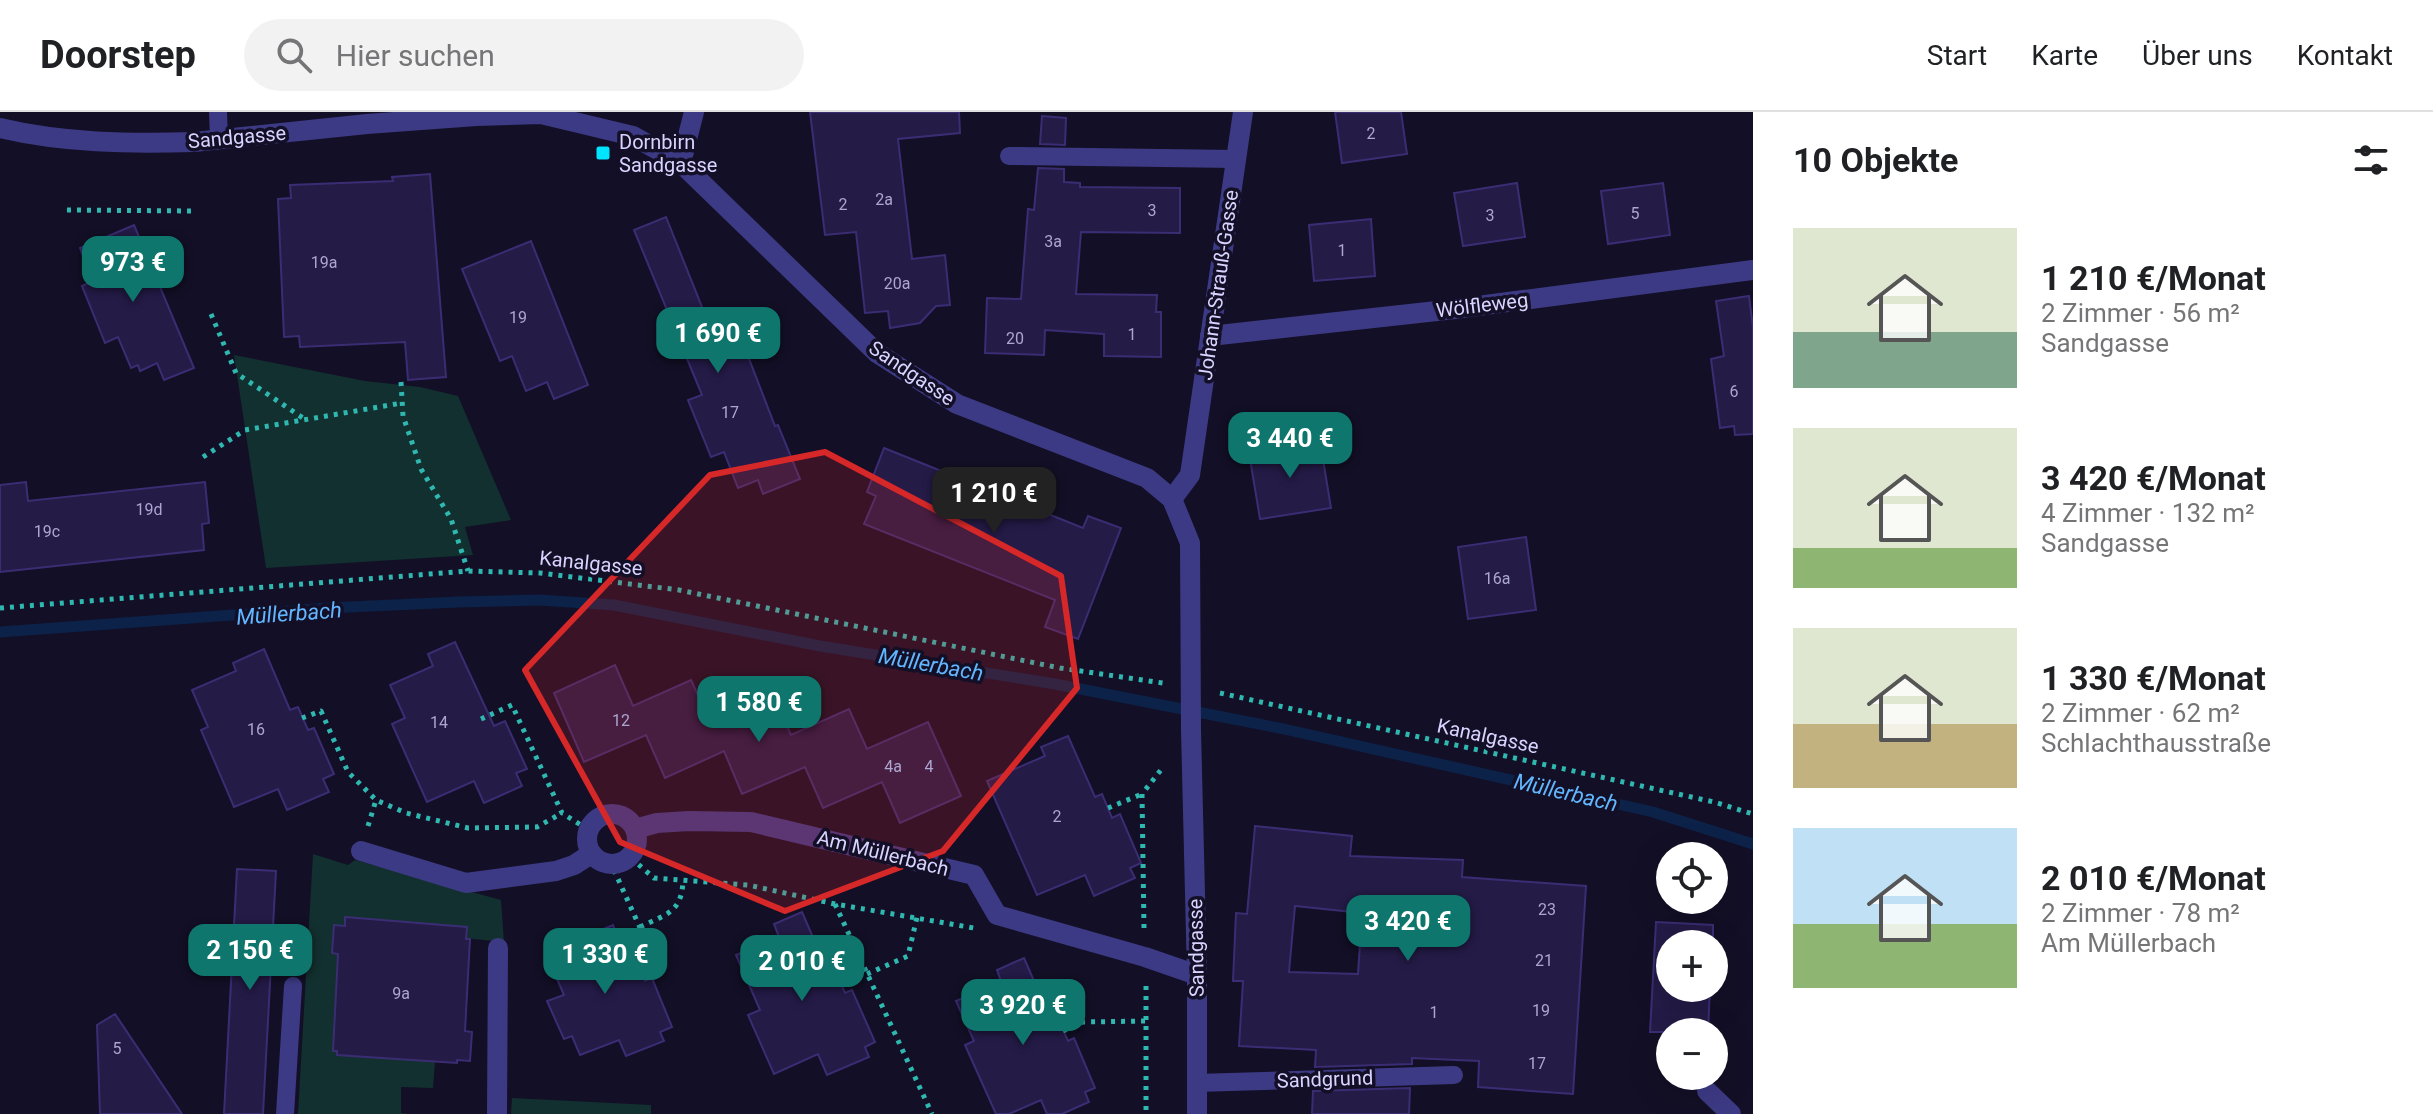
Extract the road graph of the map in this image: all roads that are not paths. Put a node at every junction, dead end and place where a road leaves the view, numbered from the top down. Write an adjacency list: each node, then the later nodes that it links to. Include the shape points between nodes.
1 (218, 112): 6 (lane)
2 (694, 112): 9 (street)
3 (1243, 112): 8 (street, Johann-Strauß-Gasse)
4 (476, 114): 6 (street, Sandgasse); 9 (street, Sandgasse, via 541,114 633,136)
5 (4, 123): 6 (street, Sandgasse, via 61,138)
6 (219, 139)
7 (1009, 156): 8 (lane)
8 (1235, 159): 11 (street, Johann-Strauß-Gasse)
9 (681, 163): 12 (street, Sandgasse, via 877,353 957,404 1147,478)
10 (1753, 270): 11 (street, Wölfleweg)
11 (1210, 336): 12 (street, Johann-Strauß-Gasse, via 1190,475)
12 (1172, 499): 17 (street, Sandgasse, via 1190,543)
13 (635, 829): 15 (street, via 637,839 622,861 602,863); 15 (street, Am Müllerbach, via 611,813 593,822 586,840); 17 (street, Am Müllerbach, via 689,821 751,822 974,875 997,915)
14 (361, 851): 15 (street, via 466,883 556,871)
15 (591, 854)
16 (498, 948): 23 (street)
17 (1197, 975): 20 (street, Sandgasse)
18 (293, 986): 22 (lane)
19 (1454, 1075): 20 (lane, Sandgrund)
20 (1196, 1083): 24 (street, Sandgasse)
21 (1707, 1091): 25 (street)
22 (285, 1114)
23 (497, 1114)
24 (1197, 1114)
25 (1731, 1114)

